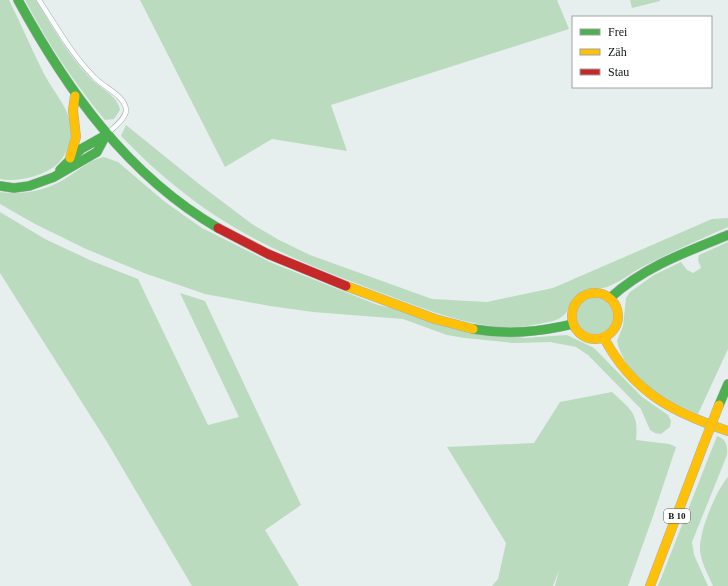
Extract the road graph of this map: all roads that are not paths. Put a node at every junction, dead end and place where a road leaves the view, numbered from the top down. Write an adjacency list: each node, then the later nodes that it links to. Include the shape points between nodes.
1 (18, 0): 3 (main road, via 40,42)
2 (39, 0): 4 (lane, via 94,78 123,100 126,107 124,116)
3 (74, 96): 4 (main road); 5 (main road, via 72,110 76,131)
4 (106, 135): 5 (main road, via 90,141); 6 (main road, via 97,152); 10 (main road, via 132,162 214,226 330,280 432,319 463,328 510,333)
5 (70, 158): 6 (main road)
6 (54, 177): 7 (main road, via 29,186)
7 (0, 186)
8 (728, 235): 9 (main road, via 642,273)
9 (610, 298): 10 (main road, via 599,293 582,297 574,306); 11 (main road, via 618,312 618,323)
10 (573, 324): 11 (main road, via 586,338)
11 (604, 338): 13 (main road, via 616,359 648,393 683,413)
12 (728, 384): 14 (main road, B 10, bridge)
13 (728, 431)
14 (650, 586)

